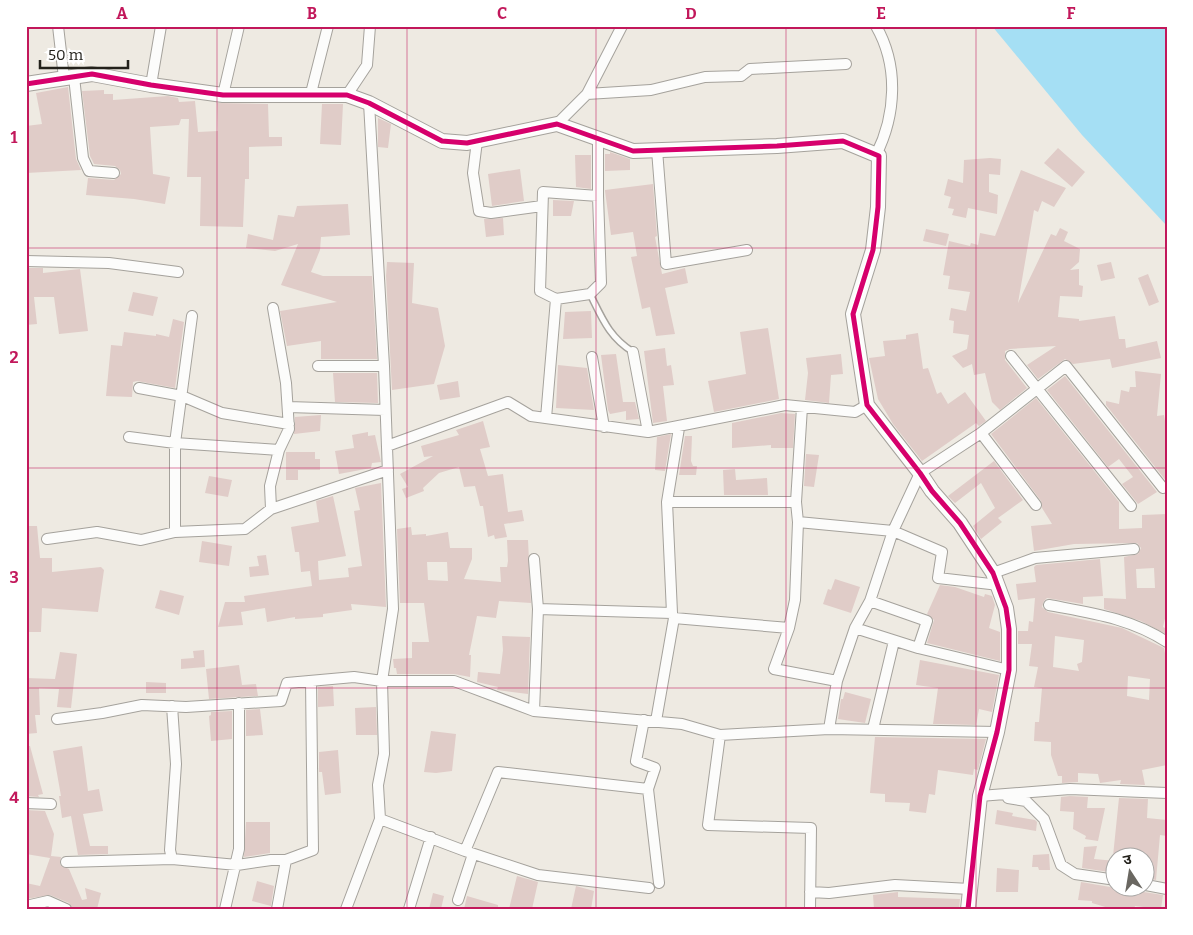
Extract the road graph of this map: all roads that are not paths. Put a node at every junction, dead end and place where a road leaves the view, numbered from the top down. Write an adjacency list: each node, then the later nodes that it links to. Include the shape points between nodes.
1 (58, 26): 9 (street)
2 (161, 26): 11 (street)
3 (239, 26): 13 (street)
4 (328, 26): 15 (street)
5 (370, 26): 14 (street, via 367,64)
6 (622, 26): 12 (street)
7 (876, 26): 21 (street, via 884,39 893,84 888,127)
8 (846, 64): 12 (street, via 750,69 741,76 705,77 651,90)
9 (69, 78): 10 (street); 11 (street, via 92,74); 22 (street, via 83,158 89,171)
10 (26, 84)
11 (150, 85): 13 (street)
12 (587, 94): 17 (street)
13 (223, 95): 15 (street)
14 (347, 95): 15 (street); 16 (street)
15 (310, 97)
16 (369, 103): 19 (street, via 442,141); 36 (street)
17 (557, 124): 18 (street); 19 (street)
18 (598, 140): 20 (street, via 633,151); 23 (street)
19 (477, 141): 24 (street, via 473,173 479,211 491,213)
20 (657, 150): 21 (street, via 843,141); 25 (street, via 666,264)
21 (876, 155): 40 (street, via 879,156 878,207 873,250 853,314)
22 (114, 173)
23 (598, 196): 24 (street, via 543,192); 28 (street, via 601,283)
24 (542, 206): 29 (street, via 540,290)
25 (747, 250)
26 (26, 261): 27 (street, via 109,263)
27 (178, 272)
28 (590, 294): 29 (street); 32 (lane, via 612,335)
29 (556, 299): 44 (street)
30 (273, 308): 41 (street)
31 (192, 316): 39 (street)
32 (633, 352): 48 (street)
33 (1011, 356): 37 (street)
34 (592, 357): 46 (street)
35 (318, 366): 36 (street)
36 (384, 366): 43 (street)
37 (1039, 387): 49 (street); 56 (street, via 1066,366); 60 (street)
38 (139, 388): 39 (street)
39 (182, 396): 45 (street, via 222,413); 51 (street)
40 (866, 405): 42 (street, via 855,412); 55 (street)
41 (288, 407): 43 (street); 45 (street)
42 (802, 407): 47 (street, via 784,405); 58 (street)
43 (385, 410): 52 (street)
44 (546, 418): 46 (street); 52 (street, via 532,416 508,402)
45 (289, 424): 53 (street)
46 (604, 427): 48 (street)
47 (679, 428): 48 (street); 57 (street)
48 (648, 432)
49 (981, 433): 55 (street); 59 (street)
50 (129, 437): 51 (street)
51 (175, 443): 53 (street); 64 (street)
52 (387, 446): 54 (street)
53 (279, 450): 61 (street, via 270,486)
54 (388, 470): 61 (street); 79 (street, via 393,609)
55 (920, 473): 63 (street); 68 (street, via 960,523)
56 (1163, 488)
57 (667, 502): 58 (street); 71 (street, via 672,612)
58 (796, 502): 62 (street)
59 (1036, 506)
60 (1131, 506)
61 (271, 509): 64 (street, via 245,529)
62 (798, 522): 63 (street); 72 (street, via 795,600)
63 (893, 531): 68 (street, via 942,552 938,578); 69 (street)
64 (175, 532): 65 (street, via 141,540 97,532)
65 (47, 538)
66 (1134, 549): 68 (street, via 1035,558)
67 (534, 559): 71 (street)
68 (996, 579): 77 (street, via 1008,629)
69 (870, 601): 73 (street); 76 (street, via 927,621)
70 (1049, 605): 75 (street, via 1146,628)
71 (538, 609): 83 (street)
72 (789, 628): 80 (street, via 774,669); 86 (street, via 674,618)
73 (855, 628): 74 (street); 80 (street)
74 (894, 641): 76 (street); 88 (street)
75 (1167, 642)
76 (918, 648): 77 (street)
77 (1009, 670): 89 (street)
78 (311, 681): 79 (street, via 354,677); 81 (street, via 287,683 281,701); 100 (street, via 313,850)
79 (382, 681): 83 (street, via 454,682); 96 (street, via 384,754 378,785)
80 (837, 681): 87 (street)
81 (239, 703): 82 (street); 102 (street)
82 (172, 706): 84 (street, via 142,705); 99 (street, via 176,764)
83 (534, 711): 85 (street)
84 (57, 719)
85 (644, 720): 86 (street); 91 (street, via 636,761 655,768)
86 (656, 721): 90 (street)
87 (829, 729): 88 (street); 90 (street)
88 (873, 730): 89 (street)
89 (997, 732): 93 (street)
90 (720, 734): 107 (street, via 708,825 811,828)
91 (648, 789): 98 (street, via 498,772); 104 (street)
92 (1167, 793): 93 (street, via 1070,789)
93 (985, 795): 103 (street, via 1026,801 1044,819 1061,865 1075,874); 106 (street)
94 (26, 803): 95 (street)
95 (51, 804)
96 (380, 818): 97 (street); 113 (street)
97 (431, 837): 98 (street); 114 (street)
98 (469, 853): 105 (street, via 538,875); 108 (street)
99 (172, 859): 101 (street); 102 (street)
100 (286, 860): 102 (street); 112 (street)
101 (66, 862)
102 (237, 865): 111 (street)
103 (1106, 879)
104 (659, 882)
105 (649, 888)
106 (970, 889): 107 (street, via 895,885 829,893); 116 (street)
107 (810, 892): 115 (street)
108 (458, 900)
109 (26, 906): 110 (street, via 48,901)
110 (66, 909)
111 (225, 909)
112 (277, 909)
113 (346, 909)
114 (409, 909)
115 (810, 909)
116 (968, 909)

